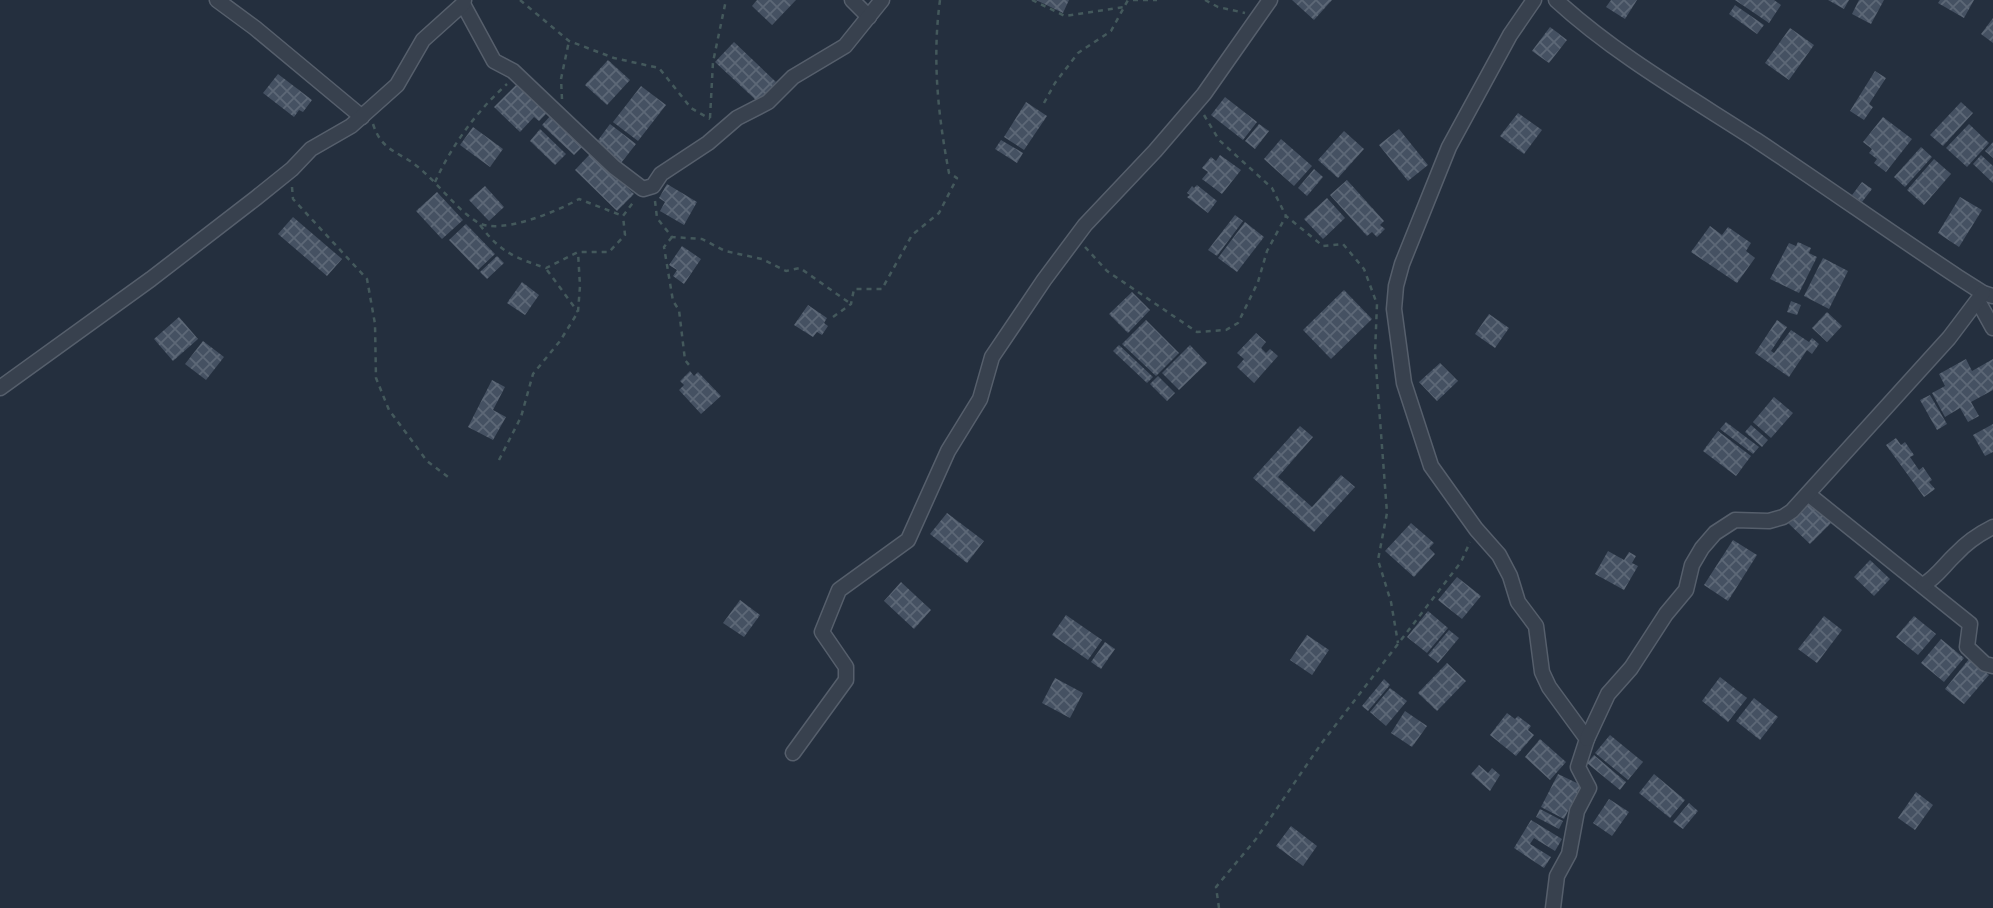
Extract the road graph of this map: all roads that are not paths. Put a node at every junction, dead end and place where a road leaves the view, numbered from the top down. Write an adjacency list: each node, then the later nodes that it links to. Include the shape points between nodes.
1 (217, 0): 9 (street)
2 (852, 0): 8 (street)
3 (882, 0): 8 (street)
4 (1270, 0): 18 (street, via 1196,104 1076,237 992,357 980,399 948,451 908,540 839,590 822,632 846,667 846,680)
5 (1534, 0): 17 (street, via 1449,147 1414,230 1396,286 1394,309 1402,371 1431,466 1499,555 1518,602 1536,626 1542,672 1549,687)
6 (1556, 0): 10 (street, via 1616,48)
7 (463, 2): 8 (street, via 494,61 518,75 614,167 648,188 737,118 768,102 793,77 845,46); 9 (street, via 424,40 404,75)
8 (869, 17)
9 (362, 117): 12 (street, via 311,149 292,169 151,279)
10 (1985, 297): 11 (street); 13 (street)
11 (1993, 328)
12 (0, 388)
13 (1808, 494): 15 (street); 17 (street, via 1783,517 1735,520 1715,533 1692,565 1686,590 1608,694)
14 (1993, 527): 15 (street, via 1974,537)
15 (1923, 585): 16 (street, via 1970,624 1967,647)
16 (1993, 666)
17 (1587, 739): 19 (street, via 1578,767 1589,788 1577,811 1569,854 1557,876)
18 (793, 754)
19 (1553, 908)

